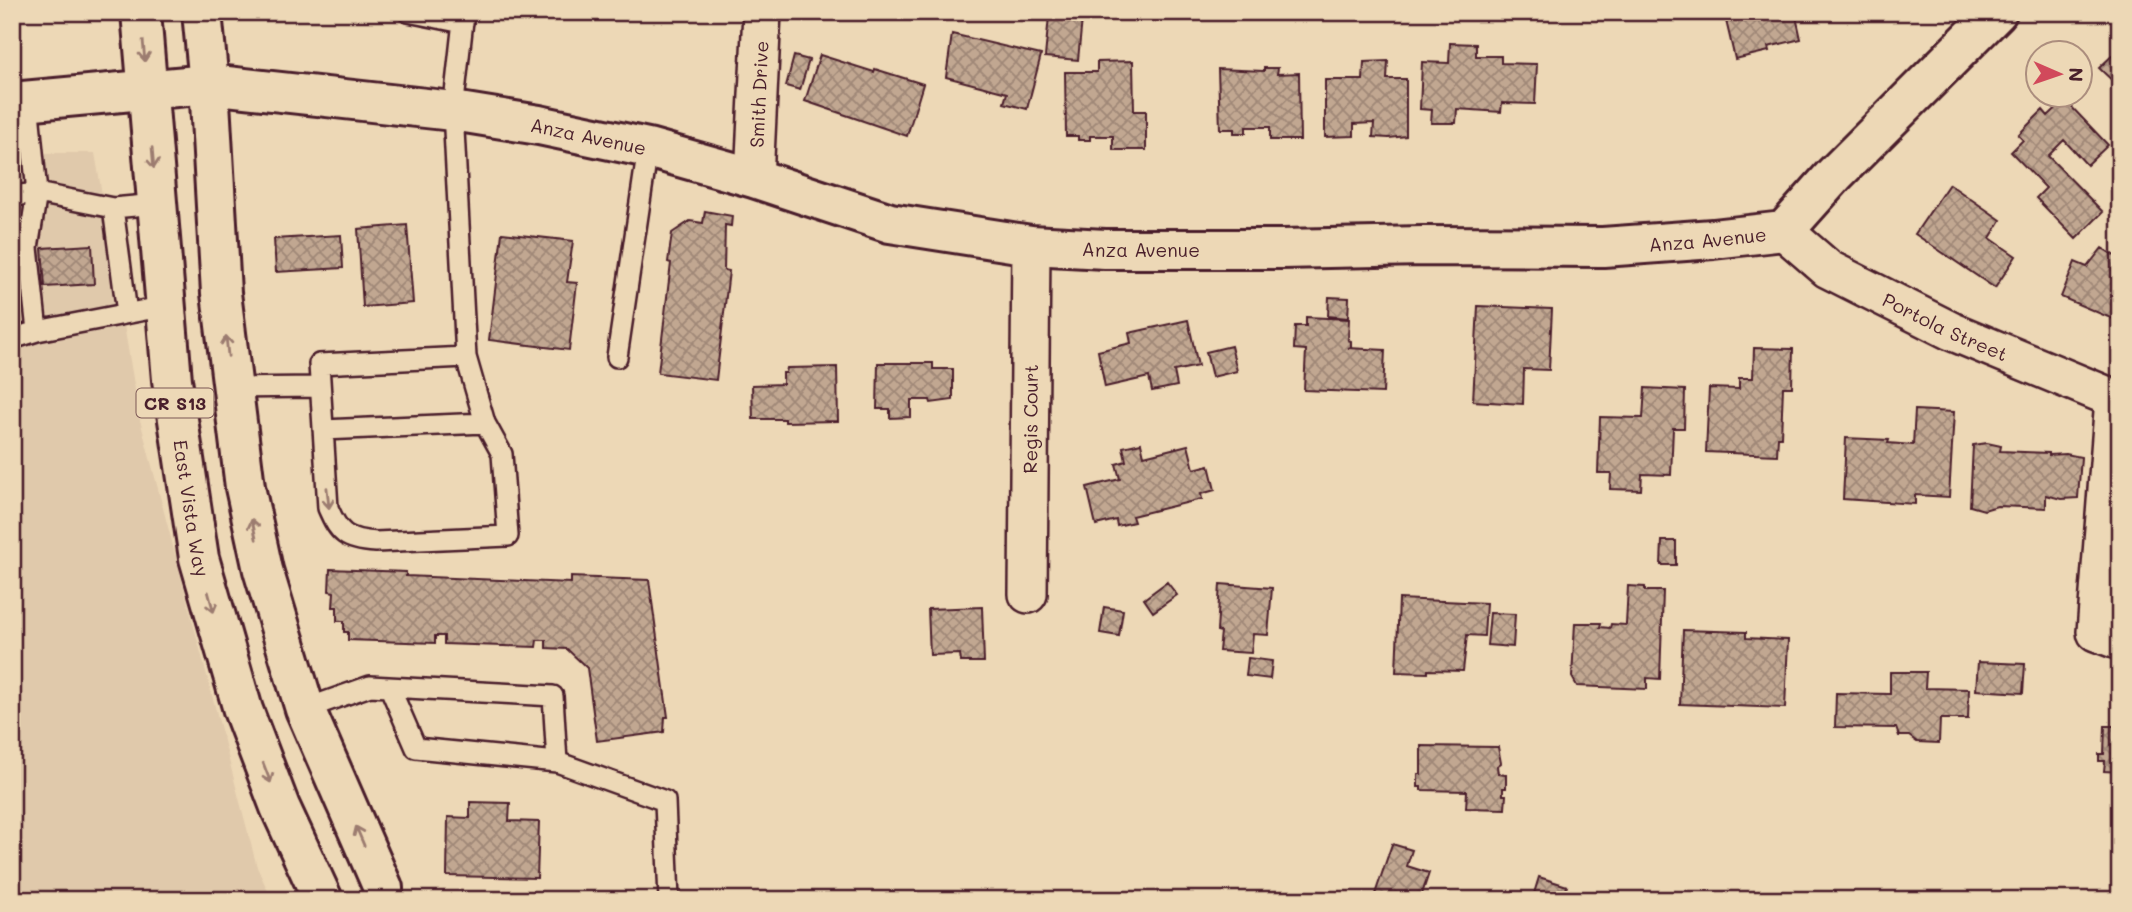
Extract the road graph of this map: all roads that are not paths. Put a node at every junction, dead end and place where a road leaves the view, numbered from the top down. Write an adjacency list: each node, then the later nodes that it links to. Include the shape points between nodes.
1 (141, 12): 8 (main road, East Vista Way / CR S13, one-way to 8)
2 (202, 12): 7 (main road)
3 (408, 12): 6 (lane)
4 (762, 12): 12 (street, Smith Drive)
5 (1997, 12): 17 (main road, Anza Avenue)
6 (463, 17): 10 (lane)
7 (209, 84): 8 (main road, Anza Avenue); 10 (main road, Anza Avenue); 26 (main road, CR S13, one-way to 7, via 221,293)
8 (148, 90): 9 (main road, Anza Avenue); 15 (main road, East Vista Way / CR S13, one-way to 15)
9 (20, 102): 13 (lane)
10 (453, 111): 11 (main road, Anza Avenue); 23 (lane)
11 (648, 148): 12 (main road, Anza Avenue); 24 (lane)
12 (754, 178): 18 (main road, Anza Avenue, via 890,223)
13 (37, 193): 14 (lane); 16 (lane); 21 (lane, via 28,248)
14 (12, 195)
15 (157, 204): 16 (lane); 19 (main road, East Vista Way / CR S13)
16 (113, 208): 20 (lane)
17 (1784, 231): 18 (main road, Anza Avenue, via 1603,247); 27 (street, Portola Street, via 1828,269 1951,331)
18 (1031, 245): 30 (street, Regis Court)
19 (166, 306): 20 (lane); 35 (main road, East Vista Way / CR S13, one-way to 35, via 172,380 199,558 243,710 280,807)
20 (127, 313): 21 (lane)
21 (37, 331): 22 (lane)
22 (12, 339)
23 (466, 357): 25 (lane, via 319,364); 28 (lane)
24 (617, 357)
25 (320, 387): 26 (lane); 29 (lane)
26 (232, 388): 33 (main road, CR S13, one-way to 26, via 263,570 245,487)
27 (2117, 400): 31 (street, via 2096,632)
28 (485, 423): 29 (lane); 29 (lane, one-way to 28, via 328,508 337,528 355,541 508,536 502,454)
29 (323, 430)
30 (1028, 594)
31 (2120, 641)
32 (390, 688): 33 (lane, via 370,686); 34 (lane, via 416,748); 34 (lane, via 554,696)
33 (305, 709): 36 (main road, CR S13, one-way to 33, via 383,888)
34 (557, 762): 37 (lane, via 665,801)
35 (323, 900)
36 (383, 900)
37 (669, 900)

